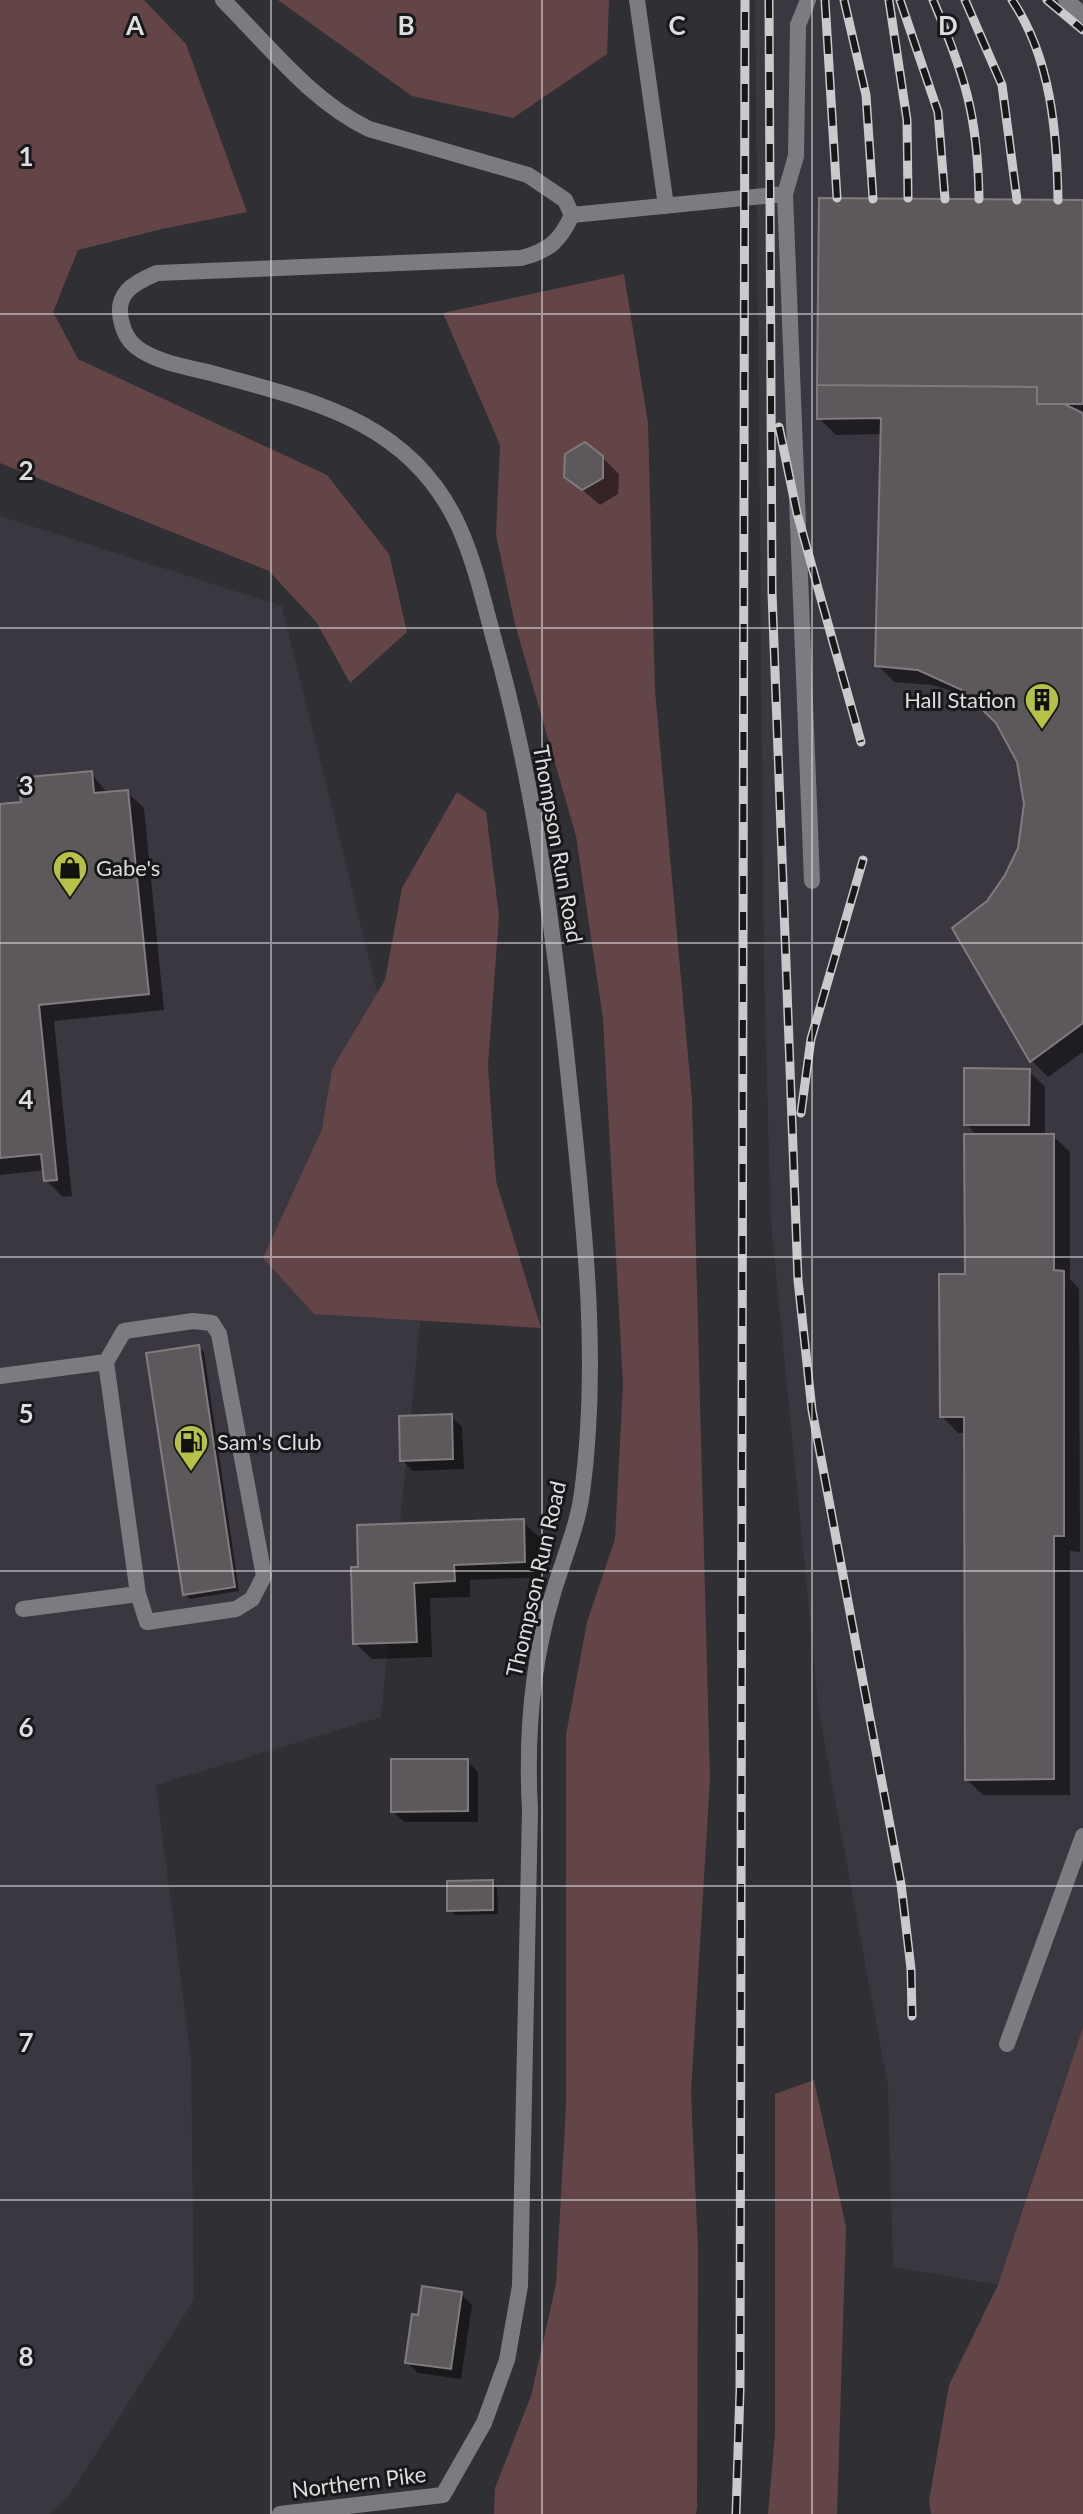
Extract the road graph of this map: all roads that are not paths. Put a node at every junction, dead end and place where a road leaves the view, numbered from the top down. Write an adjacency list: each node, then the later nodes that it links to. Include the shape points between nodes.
1 (223, 0): 8 (street, via 344,117 528,175 565,200)
2 (637, 0): 7 (street)
3 (808, 0): 6 (street, via 798,25 796,156)
4 (1066, 0): 5 (street)
5 (1083, 15)
6 (785, 194): 7 (street); 9 (street)
7 (666, 206): 8 (street)
8 (572, 215): 16 (street, Thompson Run Road, via 561,239 543,252 521,258 157,273 134,283 121,297 119,315 136,348 358,420 416,463 446,498 468,548 507,687 541,853 588,1261 587,1413 582,1494 551,1599 529,1711 520,2286 507,2360 484,2423)
9 (812, 881)
10 (106, 1362): 11 (street); 12 (street); 12 (street, via 124,1331 212,1323 219,1334 264,1576 252,1599 236,1609 147,1622)
11 (0, 1376)
12 (138, 1594): 13 (street)
13 (23, 1609)
14 (1083, 1836): 15 (street)
15 (1007, 2044)
16 (443, 2495): 17 (street, Northern Pike)
17 (280, 2514)

